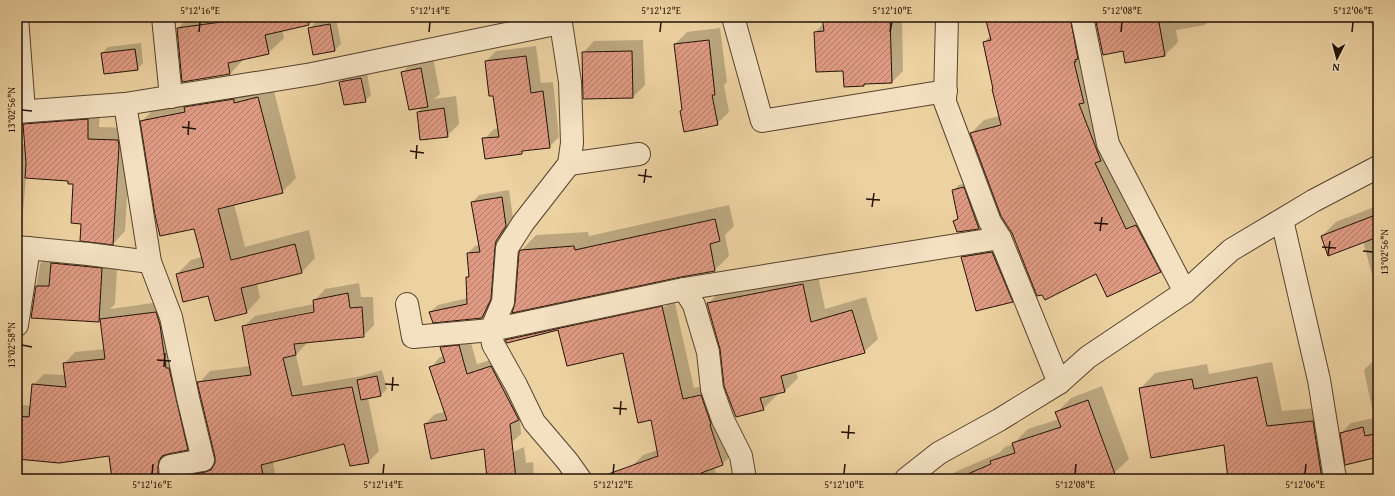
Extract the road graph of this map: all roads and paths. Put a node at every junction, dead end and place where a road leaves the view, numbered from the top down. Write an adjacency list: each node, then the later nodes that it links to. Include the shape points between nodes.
1 (17, 17): 10 (street)
2 (163, 17): 8 (street)
3 (734, 17): 7 (street, via 762,121)
4 (947, 17): 7 (street)
5 (1082, 17): 19 (street, via 1108,144)
6 (560, 20): 8 (street, via 312,74); 12 (street, via 570,82 572,143)
7 (946, 91): 15 (street, via 945,102 990,222)
8 (171, 97): 9 (street)
9 (125, 104): 10 (street); 17 (street)
10 (21, 112)
11 (638, 154): 12 (street)
12 (569, 164): 22 (street, via 522,223 507,248 503,302)
13 (1378, 167): 14 (street)
14 (1282, 220): 19 (street, via 1231,250); 28 (street, via 1319,380)
15 (1000, 238): 18 (street); 23 (street)
16 (23, 248): 17 (street); 21 (street)
17 (150, 262): 24 (street, via 171,317 203,460 170,466)
18 (684, 289): 22 (street); 26 (street, via 694,305 708,352 712,389 723,420 741,456)
19 (1185, 292): 23 (street, via 1088,357)
20 (407, 304): 22 (street, via 413,337)
21 (17, 325)
22 (491, 330): 25 (street, via 493,344 534,422)
23 (1059, 383): 27 (street, via 939,453)
24 (171, 479)
25 (580, 479)
26 (745, 479)
27 (906, 479)
28 (1335, 479)

